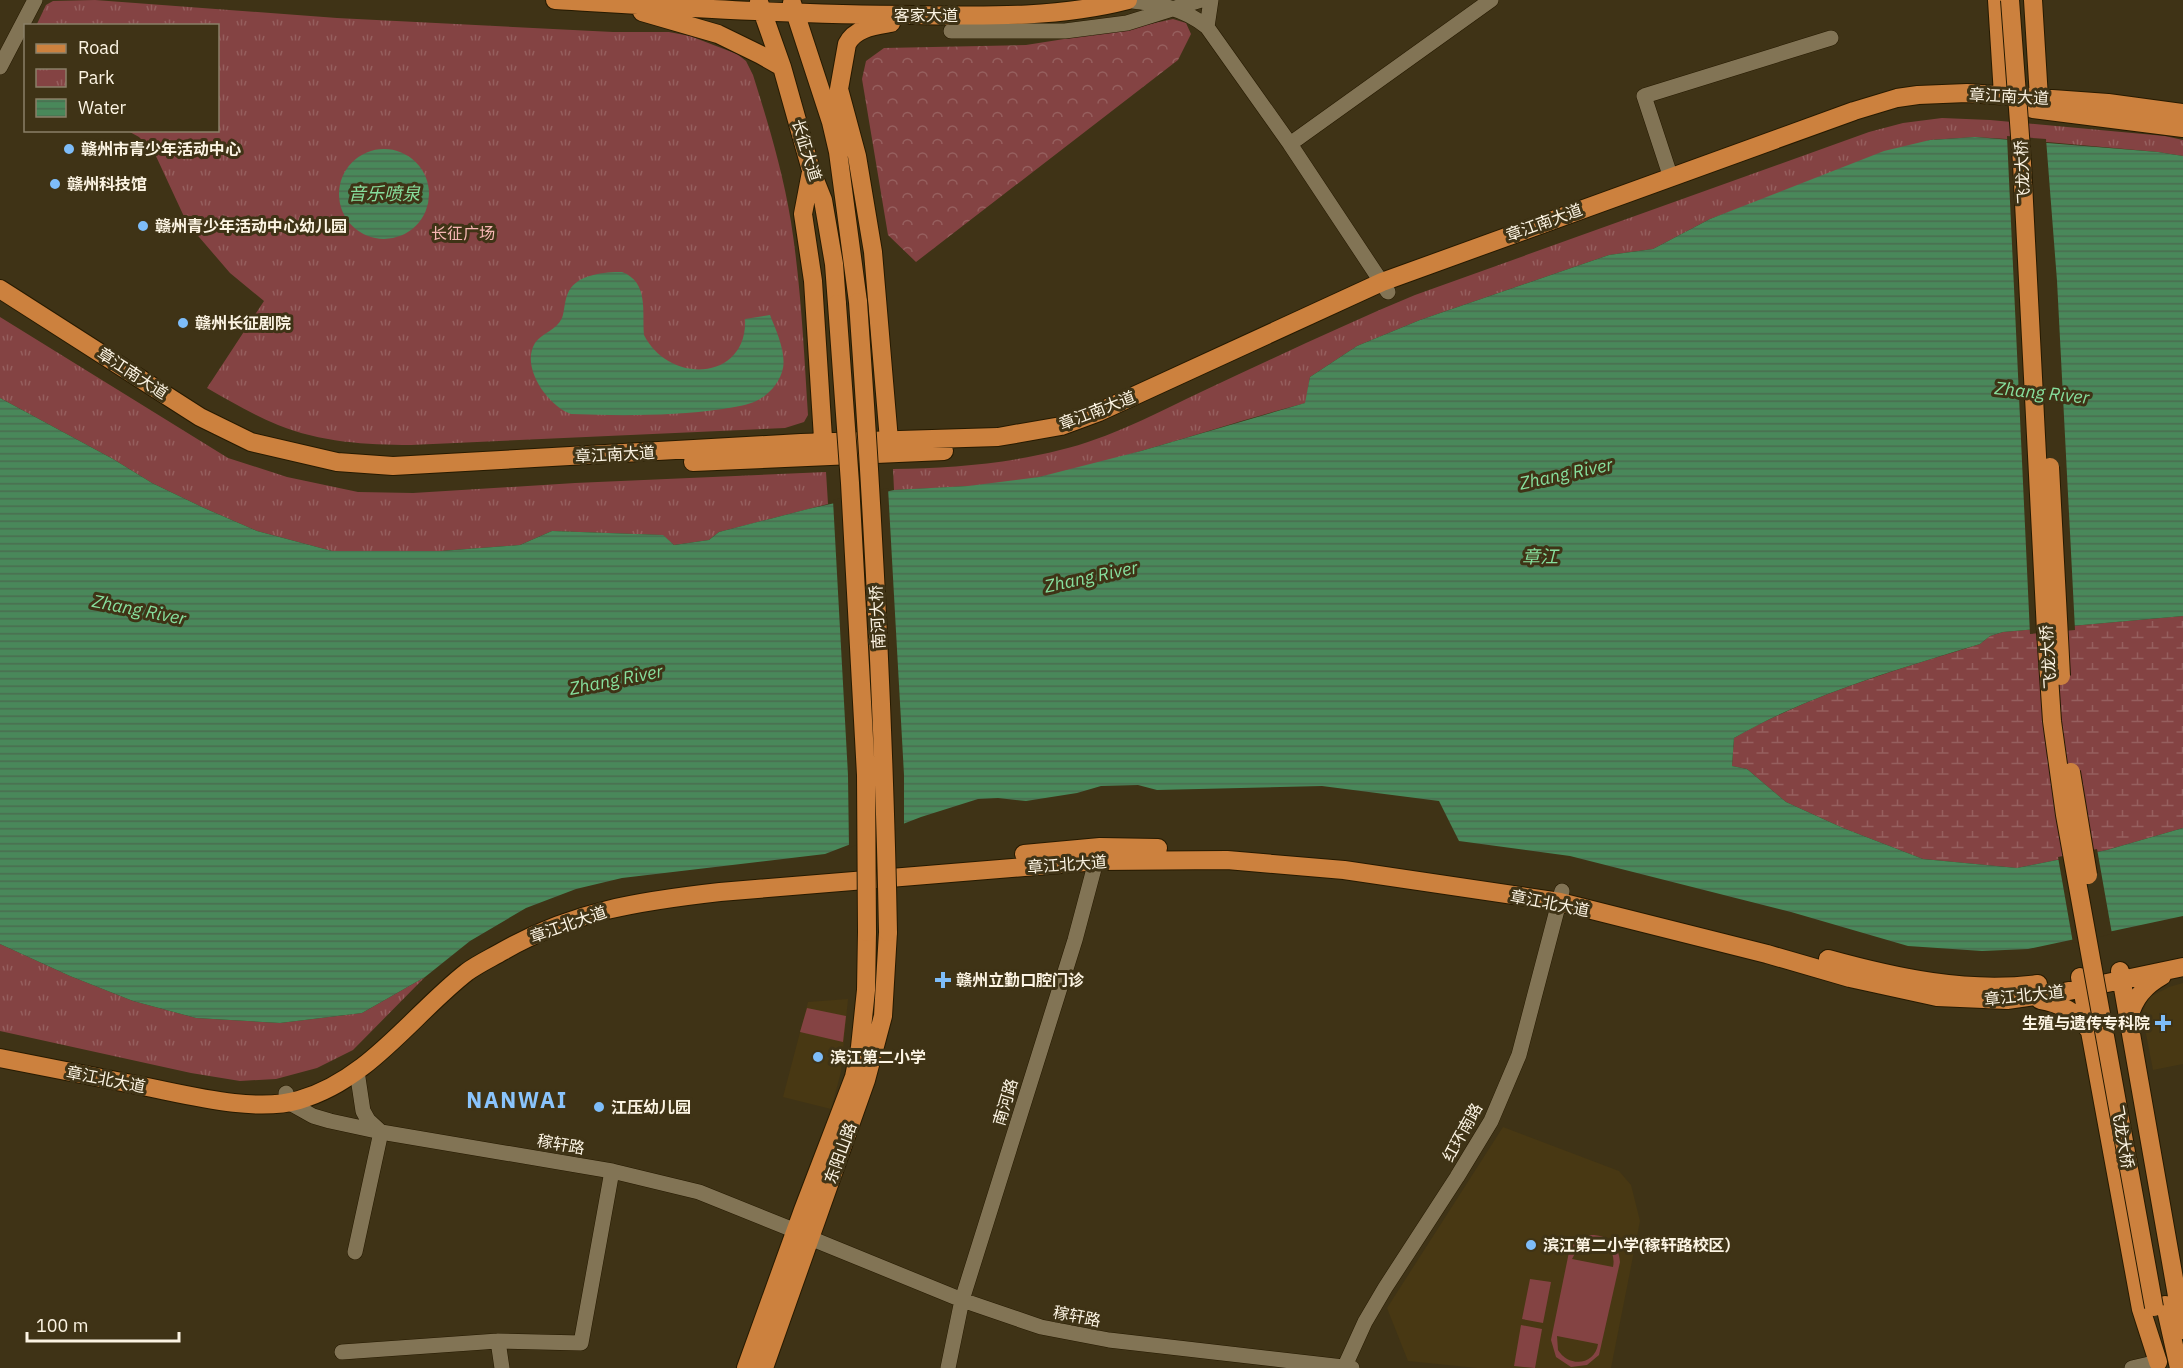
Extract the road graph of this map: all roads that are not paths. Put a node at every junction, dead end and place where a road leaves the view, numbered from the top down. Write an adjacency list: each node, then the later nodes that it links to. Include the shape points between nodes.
1 (35, 0): 18 (street)
2 (555, 0): 11 (main road)
3 (1127, 0): 14 (street); 15 (main road, 客家大道, via 1063,12)
4 (1201, 0): 14 (street)
5 (1211, 0): 16 (street)
6 (1491, 0): 26 (street)
7 (1997, 0): 20 (main road)
8 (2010, 0): 59 (main road, 飞龙大桥, bridge, via 2052,721 2065,815)
9 (2022, 0): 59 (main road, 飞龙大桥, bridge, via 2035,163 2065,721)
10 (2033, 0): 21 (main road)
11 (614, 4): 12 (main road, 客家大道); 19 (main road, via 718,34)
12 (760, 6): 13 (main road, 客家大道); 19 (main road, 长征大道)
13 (793, 6): 15 (main road, 客家大道); 22 (main road, 长征大道)
14 (1176, 9): 15 (street, via 1127,23 1065,31); 16 (street)
15 (952, 23): 24 (main road, via 871,27 850,37 839,89)
16 (1208, 27): 26 (street)
17 (1831, 38): 29 (street, via 1644,96)
18 (0, 67)
19 (782, 67): 28 (main road, 长征大道)
20 (2003, 95): 21 (main road, 章江南大道); 29 (main road, 章江南大道, via 1940,93 1897,98)
21 (2039, 98): 23 (main road, 章江南大道)
22 (825, 103): 24 (main road); 30 (main road, 长征大道, via 838,152)
23 (2183, 113)
24 (849, 128): 27 (main road)
25 (2183, 128): 31 (main road, 章江南大道, via 1970,105 1898,109)
26 (1290, 144): 31 (street)
27 (858, 165): 30 (main road); 36 (main road, via 876,272)
28 (812, 170): 35 (main road, 长征大道, via 827,217); 37 (main road, via 803,214 813,281)
29 (1671, 178): 31 (main road, 章江南大道, via 1535,225)
30 (846, 210): 34 (main road, 长征大道)
31 (1385, 287): 36 (main road, 章江南大道, via 1170,391 1062,435 998,448)
32 (0, 289): 36 (main road, 章江南大道, via 200,417 250,442 337,462 393,466 777,445)
33 (0, 299): 37 (main road, 章江南大道, via 196,425 246,450 335,473 394,477)
34 (858, 302): 41 (main road, 南河大桥, bridge, via 885,773)
35 (837, 304): 40 (main road, 南河大桥, bridge, via 866,775)
36 (890, 447): 37 (main road, 章江南大道)
37 (824, 456)
38 (1099, 854): 39 (main road, 章江北大道, via 1344,870); 52 (main road, 章江北大道, via 720,892 593,912 526,938 469,970); 53 (main road, 章江北大道, via 713,883 592,903 523,930 465,964 370,1052 346,1069); 58 (street, 南河路)
39 (1561, 897): 44 (main road, 章江北大道, via 1945,985 1999,988); 45 (main road, 章江北大道, via 1915,994 1984,1000); 68 (street, 红环南路, via 1519,1055 1491,1120 1385,1288)
40 (867, 932): 56 (main road, 东阳山路, via 867,990 854,1077)
41 (888, 932): 56 (main road, 东阳山路, via 883,1016 866,1080)
42 (2180, 964): 43 (main road, 章江北大道); 46 (main road, via 2142,990 2131,1007)
43 (2121, 975): 44 (main road, 章江北大道); 46 (main road)
44 (2081, 983): 45 (main road, 章江北大道); 47 (main road)
45 (2030, 997): 47 (main road, via 2067,1007)
46 (2129, 1021): 60 (main road)
47 (2090, 1032): 63 (main road, via 2141,1309)
48 (0, 1048): 53 (main road, 章江北大道, via 197,1086)
49 (0, 1058): 51 (main road, 章江北大道)
50 (0, 1063): 51 (street)
51 (30, 1064): 53 (main road, 章江北大道, via 252,1105)
52 (357, 1071): 53 (main road, 章江北大道, via 299,1101); 54 (street, via 363,1112)
53 (287, 1098): 54 (street, 稼轩路, via 313,1116)
54 (381, 1132): 55 (street, 稼轩路); 57 (street)
55 (612, 1171): 56 (street, 稼轩路, via 699,1192); 61 (street, via 581,1343)
56 (803, 1234): 58 (street, 稼轩路); 65 (main road, 东阳山路); 66 (main road, 东阳山路)
57 (355, 1252)
58 (962, 1300): 67 (street, 南河路); 68 (street, 稼轩路, via 1041,1327 1109,1340)
59 (2160, 1306): 63 (main road); 71 (main road)
60 (2183, 1330)
61 (498, 1341): 62 (street); 64 (street)
62 (342, 1352)
63 (2158, 1365): 70 (street)
64 (502, 1368)
65 (746, 1368)
66 (764, 1368)
67 (948, 1368)
68 (1344, 1368): 69 (street, 稼轩路)
69 (1352, 1368)
70 (2132, 1368)
71 (2178, 1368)

